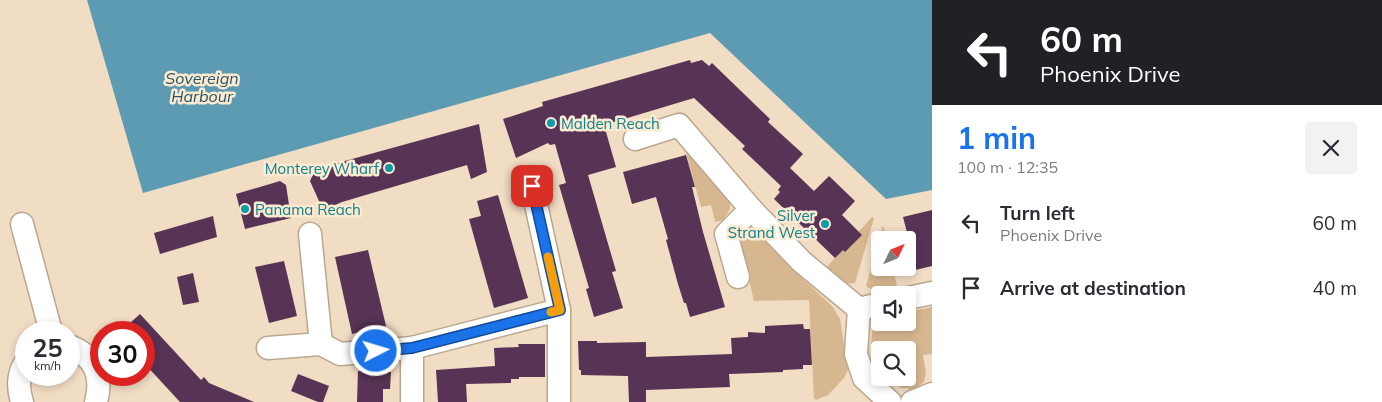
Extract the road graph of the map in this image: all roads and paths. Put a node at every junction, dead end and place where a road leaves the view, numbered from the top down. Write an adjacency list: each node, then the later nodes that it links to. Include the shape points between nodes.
1 (635, 138): 3 (street, via 679,125)
2 (532, 186): 10 (street)
3 (751, 209): 6 (street, via 726,234); 9 (street, via 802,262)
4 (22, 224): 11 (street)
5 (310, 234): 12 (street)
6 (738, 277)
7 (932, 293): 8 (street)
8 (916, 296)
9 (869, 307): 22 (street, via 856,354 864,378)
10 (560, 310): 14 (street); 21 (street)
11 (48, 321)
12 (321, 344): 13 (street); 14 (street, via 340,354)
13 (268, 348)
14 (412, 348): 20 (street)
15 (80, 351): 19 (street, via 95,367 99,379)
16 (20, 386): 18 (street)
17 (932, 394): 23 (street)
18 (22, 402)
19 (96, 402)
20 (412, 402)
21 (559, 402)
22 (890, 402)
23 (912, 402)

